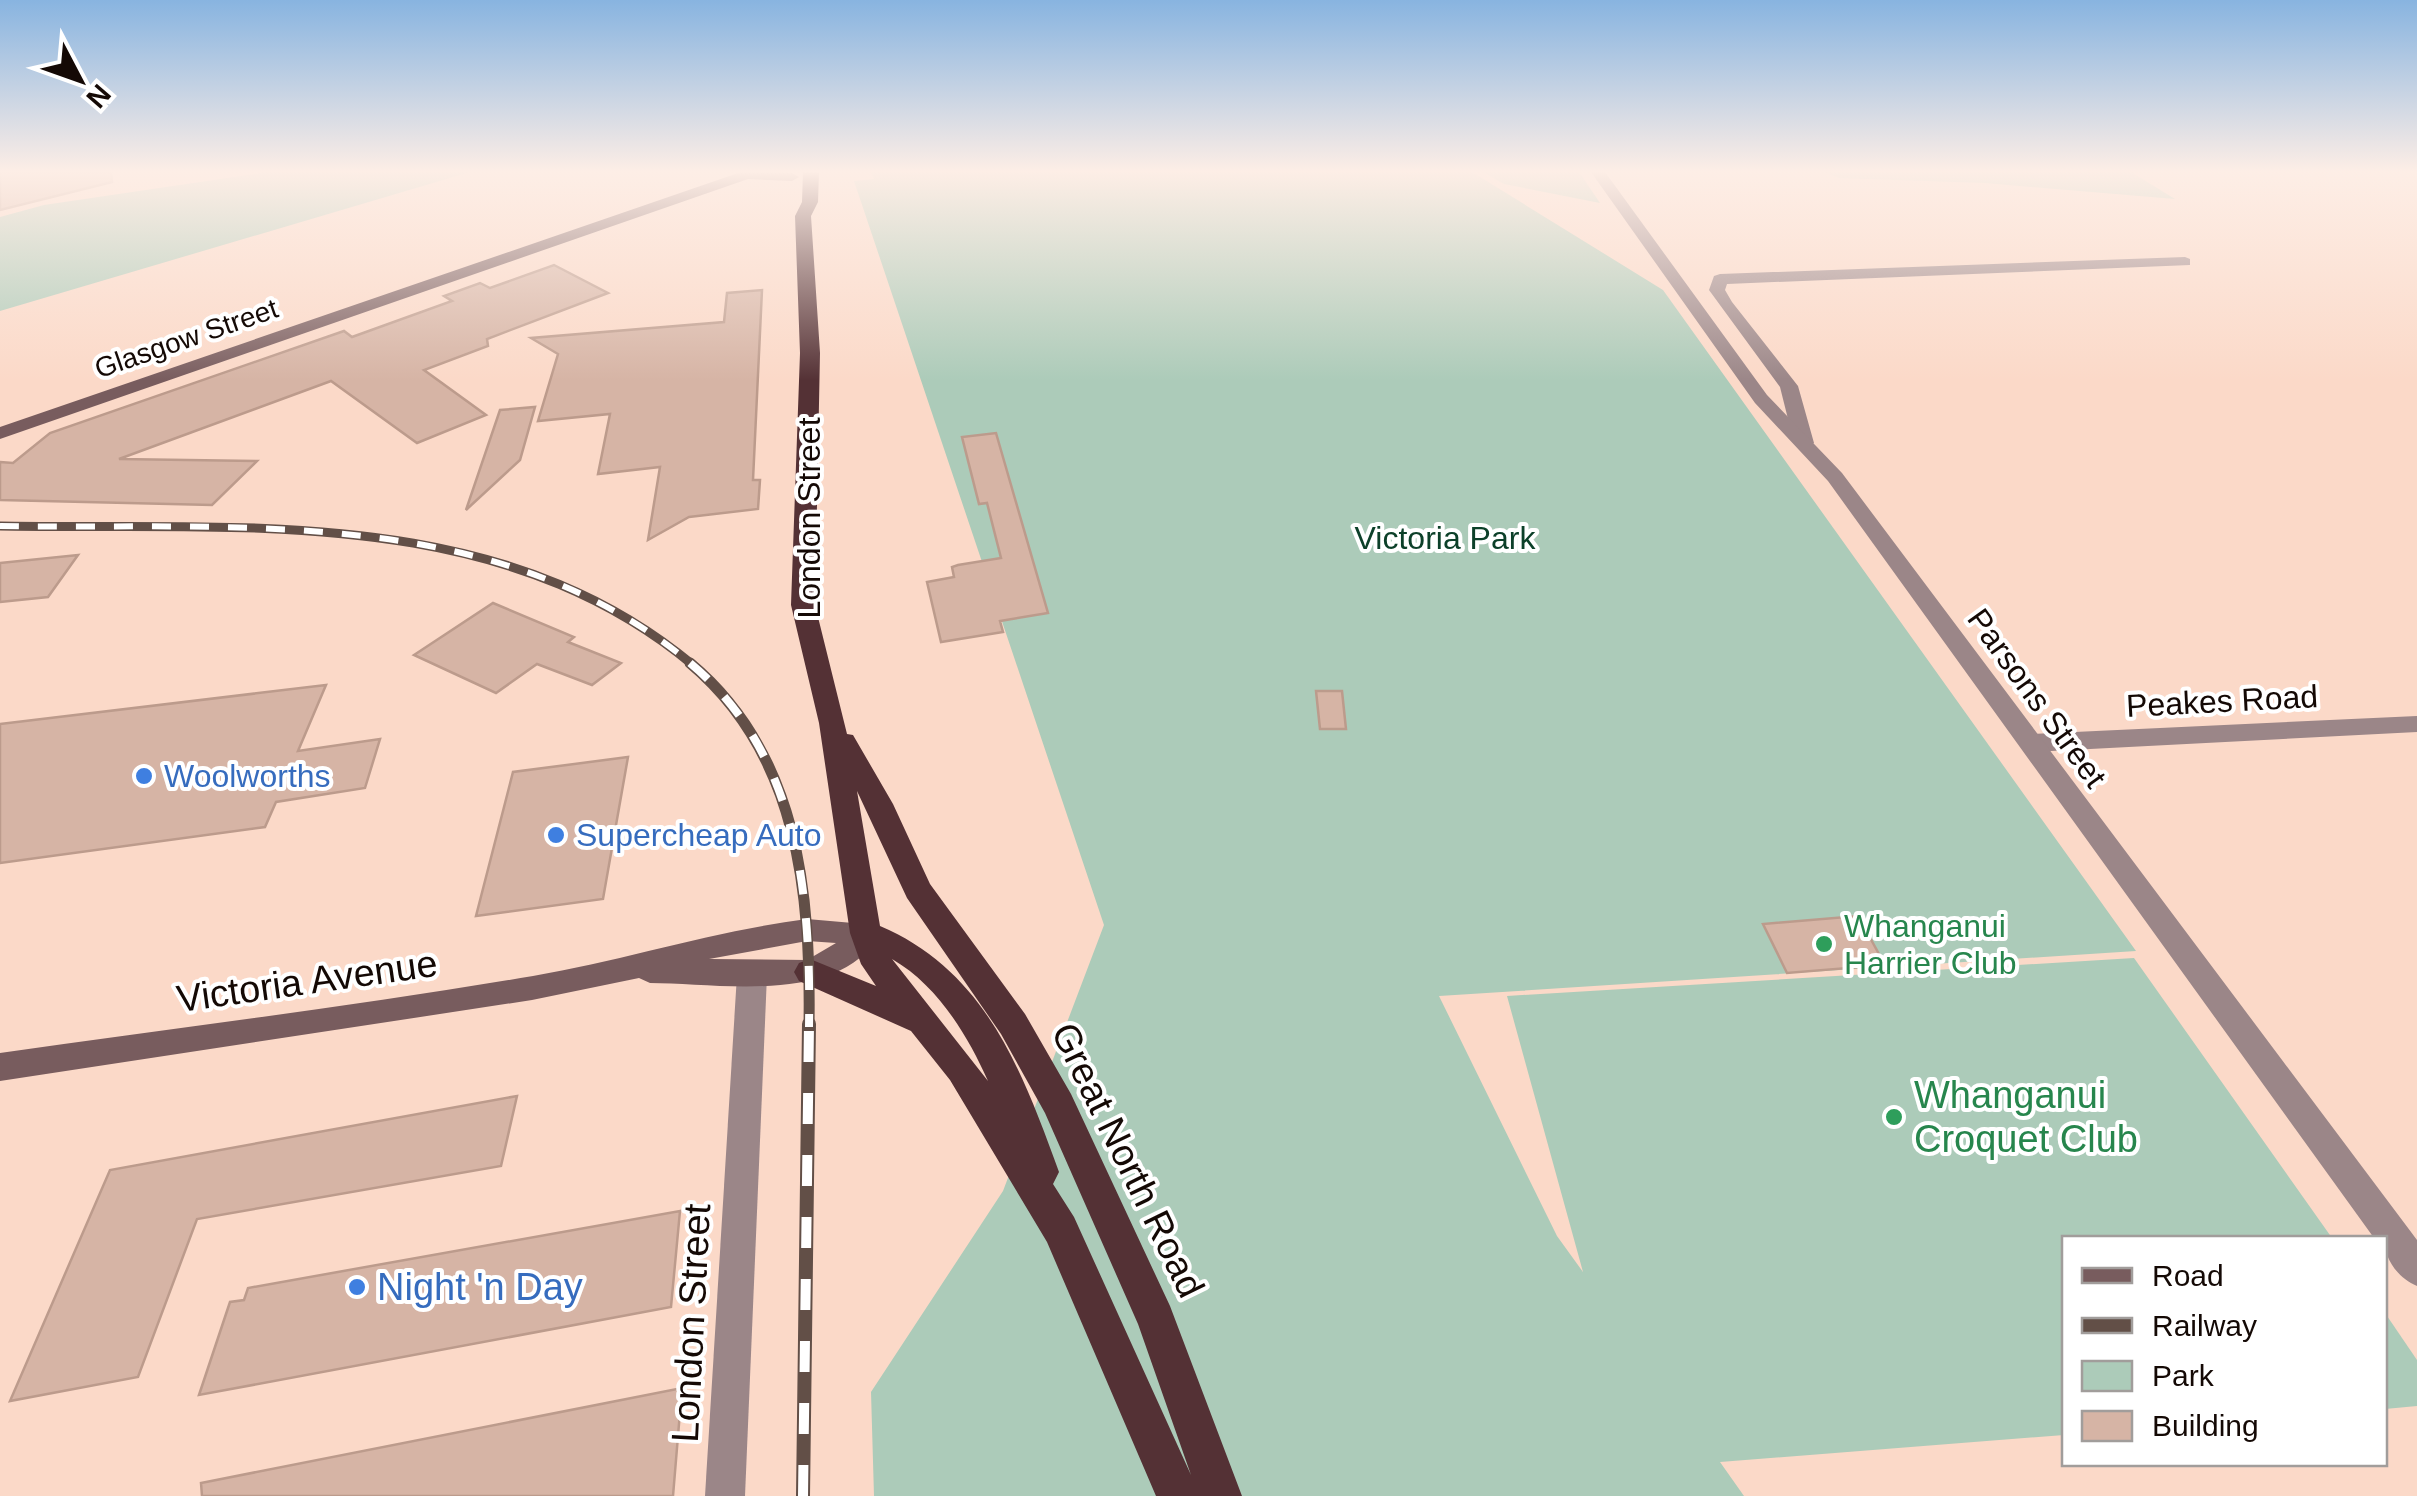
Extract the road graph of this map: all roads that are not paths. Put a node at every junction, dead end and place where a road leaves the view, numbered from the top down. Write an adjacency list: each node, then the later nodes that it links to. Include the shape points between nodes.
1 (545, 242): 5 (main road, Glasgow Street)
2 (804, 242): 7 (highway, London Street, via 810,353 803,605)
3 (1646, 242): 6 (street, Parsons Street, via 1761,399)
4 (2184, 262): 6 (street, via 1720,279 1717,290 1725,304 1789,386)
5 (0, 433)
6 (1804, 443): 9 (street, Parsons Street)
7 (832, 723): 10 (highway, London Street); 20 (highway, Great North Road, via 918,890 1060,1106 1156,1320)
8 (2417, 724): 9 (street, Peakes Road)
9 (2030, 743): 17 (street, Parsons Street)
10 (866, 934): 11 (main road, Victoria Avenue, via 807,930 746,938); 12 (main road, Victoria Avenue); 14 (highway, via 877,964); 16 (highway, via 920,961 962,1006 1014,1095)
11 (625, 970): 13 (main road, Victoria Avenue); 15 (main road, Victoria Avenue)
12 (810, 972): 13 (main road, Victoria Avenue); 14 (highway)
13 (752, 975): 18 (street, London Street)
14 (926, 1025): 16 (highway, via 962,1069)
15 (0, 1067)
16 (1062, 1230): 19 (highway)
17 (2417, 1269)
18 (724, 1496)
19 (1178, 1496)
20 (1220, 1496)

